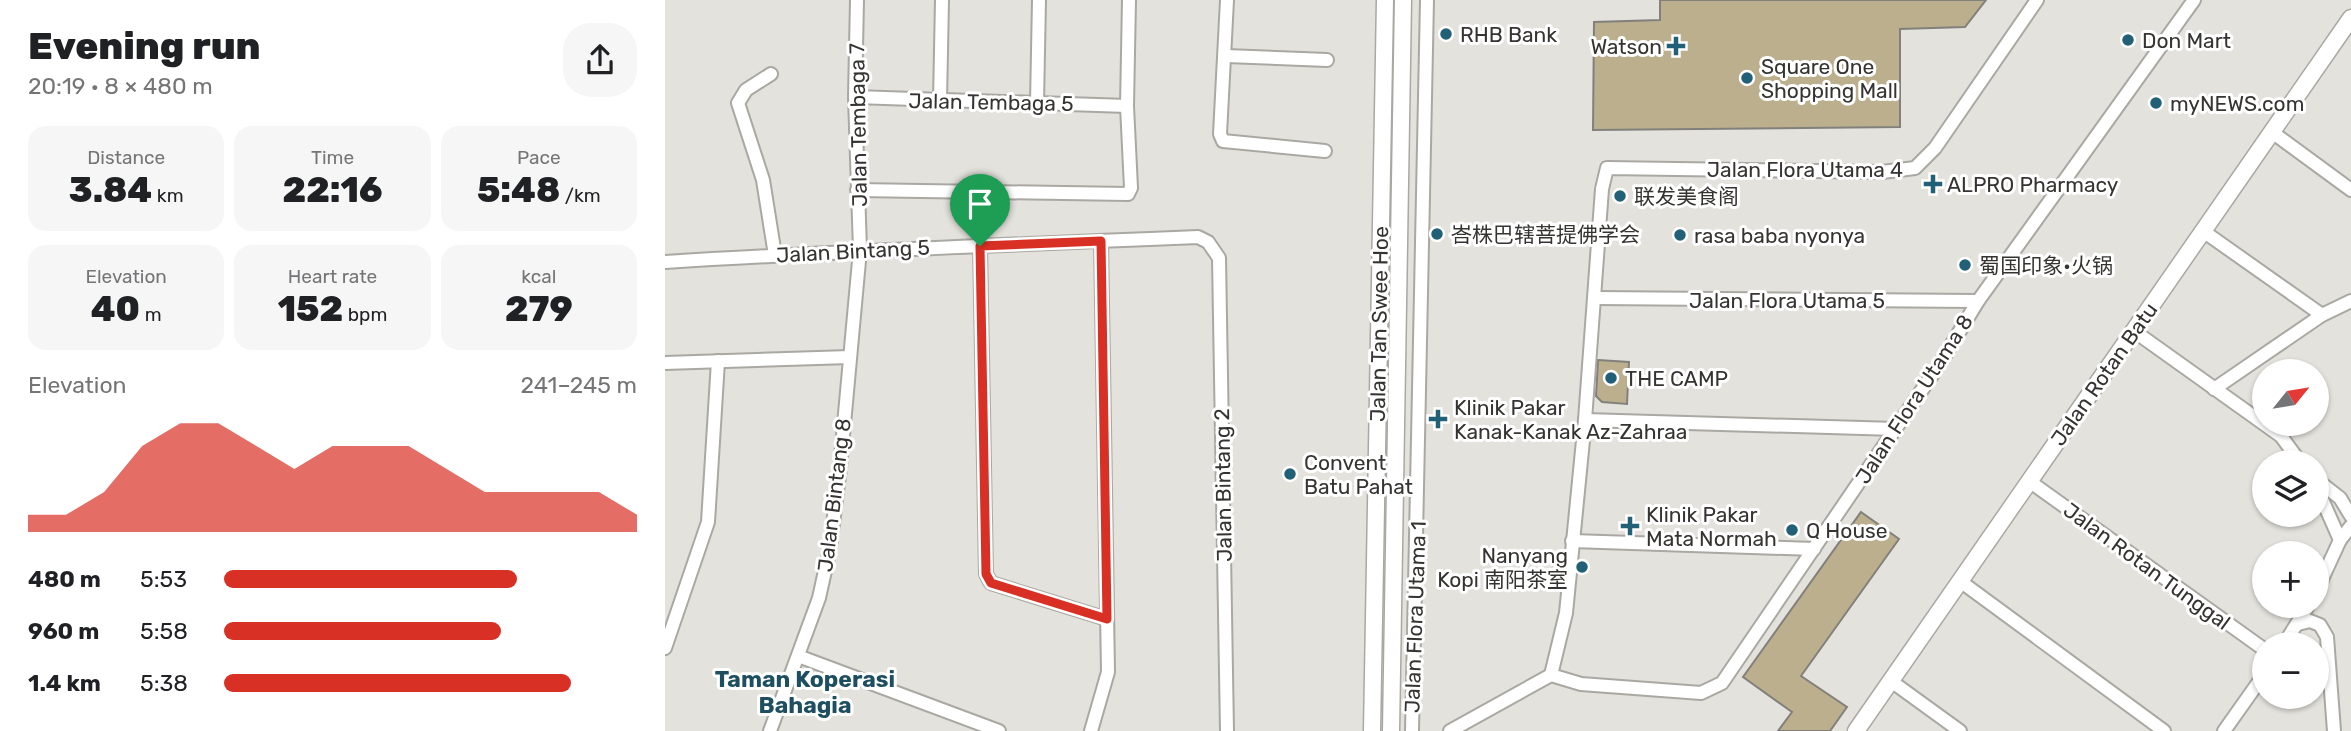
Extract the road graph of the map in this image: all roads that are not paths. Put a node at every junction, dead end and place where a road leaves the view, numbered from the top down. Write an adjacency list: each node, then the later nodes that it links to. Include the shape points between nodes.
1 (857, 0): 16 (street, Jalan Tembaga 7)
2 (942, 0): 17 (street)
3 (1039, 0): 18 (street)
4 (1129, 0): 19 (street)
5 (1227, 0): 13 (street)
6 (1385, 0): 67 (main road, Jalan Tan Swee Hoe)
7 (1403, 0): 68 (main road, Jalan Tan Swee Hoe)
8 (1427, 0): 69 (street, Jalan Flora Utama 1)
9 (2037, 0): 31 (street, Jalan Flora Utama 4, via 1935,148 1915,168 1882,172 1607,168)
10 (2194, 0): 32 (street, Jalan Flora Utama 8)
11 (2351, 18): 12 (main road, Jalan Rotan Batu)
12 (2346, 37): 20 (main road, Jalan Rotan Batu)
13 (1226, 56): 14 (street); 21 (street, via 1220,134 1226,144)
14 (1327, 60)
15 (771, 74): 29 (street, via 746,90 738,103 763,180)
16 (855, 97): 17 (street, Jalan Tembaga 5); 22 (street, Jalan Tembaga 7)
17 (940, 101): 18 (street, Jalan Tembaga 5)
18 (1037, 103): 19 (street, Jalan Tembaga 5)
19 (1127, 106): 22 (street, via 1128,194)
20 (2272, 132): 23 (street); 24 (main road, Jalan Rotan Batu)
21 (1325, 151)
22 (857, 190): 28 (street, Jalan Tembaga 7)
23 (2351, 190)
24 (2203, 231): 34 (street); 35 (main road, Jalan Rotan Batu)
25 (1101, 241): 26 (street, Jalan Bintang 5, via 1198,237); 27 (street, Jalan Bintang 5); 54 (street)
26 (1208, 242): 66 (street, Jalan Bintang 2, via 1219,258)
27 (980, 246): 28 (street, Jalan Bintang 5); 54 (street, via 986,574 991,583)
28 (860, 250): 29 (street, Jalan Bintang 5); 36 (street, Jalan Bintang 8)
29 (775, 255): 30 (street, Jalan Bintang 5)
30 (665, 262)
31 (1596, 298): 32 (street, Jalan Flora Utama 5); 40 (street)
32 (1978, 301): 41 (street, Jalan Flora Utama 8)
33 (2351, 301): 34 (street)
34 (2322, 315): 39 (street)
35 (2134, 331): 39 (street); 43 (main road, Jalan Rotan Batu)
36 (850, 357): 37 (street); 59 (street, Jalan Bintang 8, via 830,548 819,598)
37 (718, 361): 38 (street); 58 (street, via 708,522)
38 (665, 363)
39 (2214, 389): 42 (street, via 2281,436)
40 (1585, 420): 41 (street); 49 (street)
41 (1896, 429): 50 (street, Jalan Flora Utama 8)
42 (2291, 450)
43 (2029, 481): 52 (main road, Jalan Rotan Batu); 57 (street, Jalan Rotan Tunggal)
44 (2329, 489): 46 (street)
45 (2329, 515): 48 (street)
46 (2351, 516)
47 (2351, 526): 48 (street)
48 (2340, 540): 51 (street)
49 (1572, 541): 50 (street); 60 (street, via 1566,612)
50 (1814, 549): 60 (street, Jalan Flora Utama 8, via 1722,683 1701,693 1581,684)
51 (2329, 564)
52 (1960, 581): 61 (main road, Jalan Rotan Batu); 73 (street)
53 (2301, 618): 55 (street)
54 (1107, 619): 65 (street, via 1107,681)
55 (2298, 624): 56 (street); 75 (street, via 2310,621 2320,625 2327,637)
56 (2292, 632)
57 (2252, 641)
58 (665, 648)
59 (798, 656): 63 (street, Jalan Bintang 8); 64 (street)
60 (1551, 675): 70 (street)
61 (1891, 681): 71 (main road, Jalan Rotan Batu); 72 (street)
62 (2252, 691): 74 (street)
63 (770, 731)
64 (999, 731)
65 (1091, 731)
66 (1227, 731)
67 (1372, 731)
68 (1391, 731)
69 (1412, 731)
70 (1450, 731)
71 (1856, 731)
72 (1960, 731)
73 (2164, 731)
74 (2224, 731)
75 (2334, 731)

